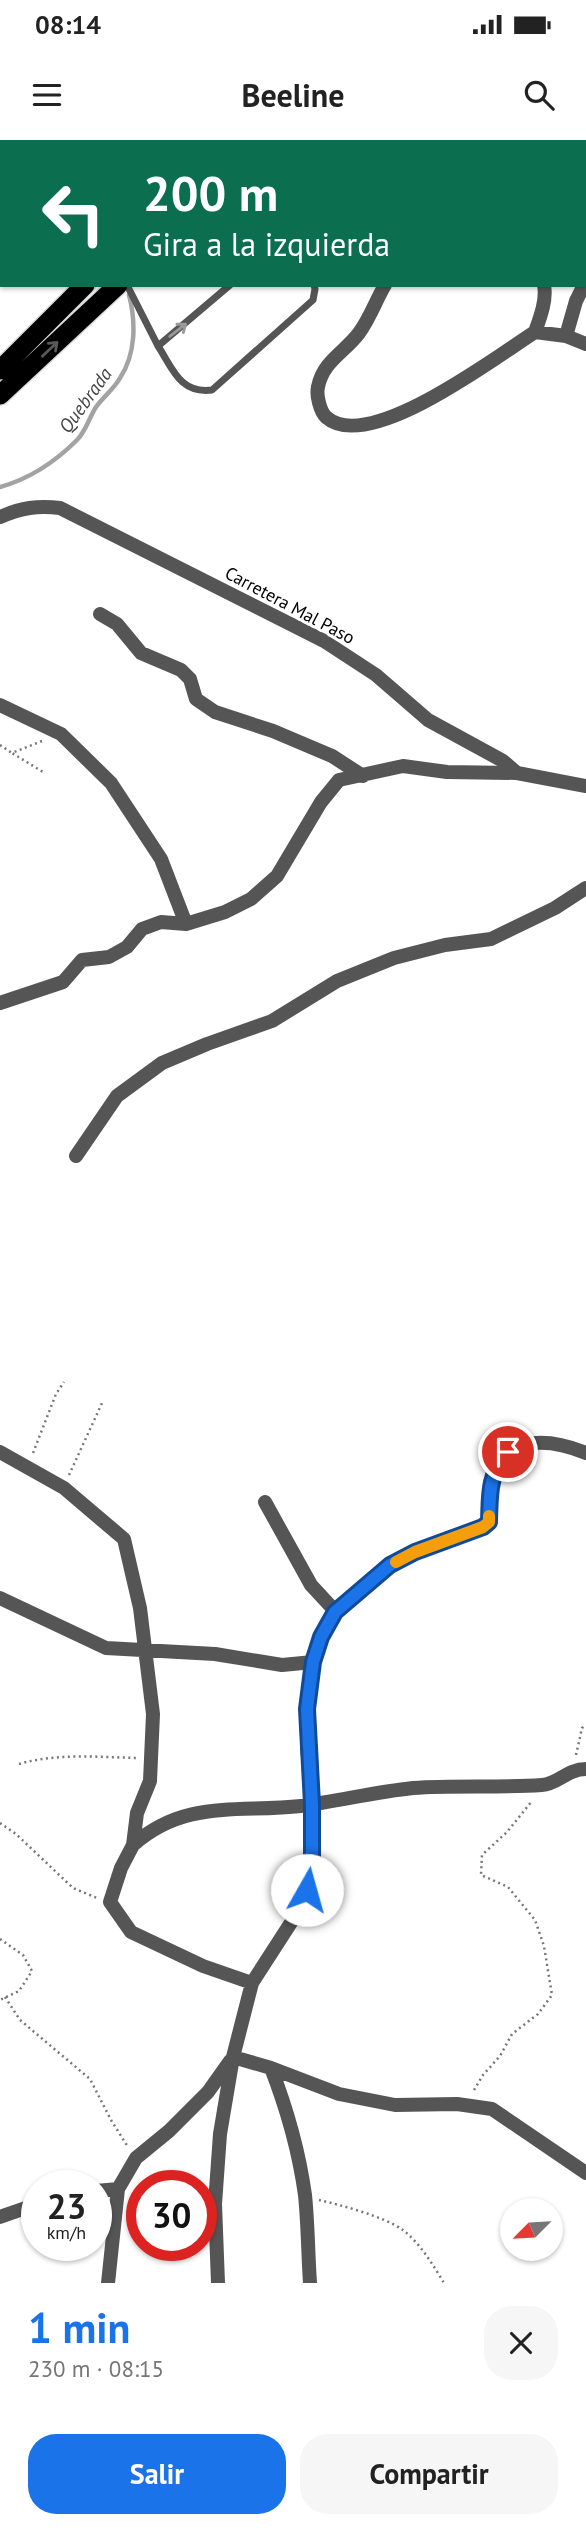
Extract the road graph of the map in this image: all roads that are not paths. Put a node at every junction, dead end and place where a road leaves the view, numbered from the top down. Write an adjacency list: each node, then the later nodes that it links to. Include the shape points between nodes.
1 (83, 287): 13 (highway)
2 (116, 287): 14 (highway, one-way to 2)
3 (128, 287): 12 (lane)
4 (228, 287): 12 (lane, one-way to 4)
5 (314, 287): 12 (lane, via 313,300 212,390 197,392 181,382)
6 (384, 287): 9 (street, via 359,333 326,365 317,389 322,413 333,423 367,425 438,396)
7 (544, 287): 9 (street)
8 (583, 287): 10 (street)
9 (535, 332): 10 (street)
10 (566, 336): 11 (street)
11 (586, 344)
12 (158, 346)
13 (0, 370)
14 (0, 396)
15 (0, 517): 18 (street, Carretera Mal Paso, via 39,506 60,508 324,641 376,675 428,720)
16 (100, 614): 19 (street, via 117,624 141,653 181,670 190,679 196,699 215,712 332,756)
17 (0, 705): 22 (street, via 61,734 111,783 161,859)
18 (517, 773): 19 (street, via 403,766); 20 (street, Carretera Mal Paso)
19 (363, 775): 22 (street, via 339,780 277,876 251,899)
20 (586, 786)
21 (585, 892): 24 (street, via 491,939 394,958 337,981 272,1021 162,1063 117,1096)
22 (186, 924): 23 (street, via 161,922 142,929 127,947 109,957 82,960 63,982)
23 (0, 1003)
24 (76, 1156)
25 (0, 1452): 30 (street, via 64,1488 124,1539)
26 (586, 1453): 29 (street, via 564,1444 527,1443 508,1452 496,1466 489,1488 489,1522 390,1565)
27 (265, 1502): 29 (street, via 311,1585)
28 (0, 1598): 30 (street, via 106,1648)
29 (335, 1612): 31 (street)
30 (144, 1649): 31 (street, via 282,1665); 34 (street, via 153,1714 150,1781 138,1813)
31 (313, 1662): 33 (street, via 307,1709)
32 (581, 1769): 33 (street, via 546,1785 412,1788)
33 (312, 1804): 34 (street, via 190,1814 150,1830); 35 (street, via 312,1876 303,1904)
34 (134, 1845): 35 (street, via 110,1902 131,1932)
35 (252, 1983): 36 (street)
36 (233, 2057): 37 (street); 39 (street, via 208,2092 136,2158); 44 (street, via 216,2193)
37 (271, 2068): 38 (street, via 340,2094 384,2103 492,2109); 45 (street, via 300,2164)
38 (586, 2173)
39 (118, 2189): 40 (street); 43 (street)
40 (112, 2190)
41 (21, 2210): 42 (street)
42 (0, 2217)
43 (108, 2283)
44 (218, 2283)
45 (310, 2283)

